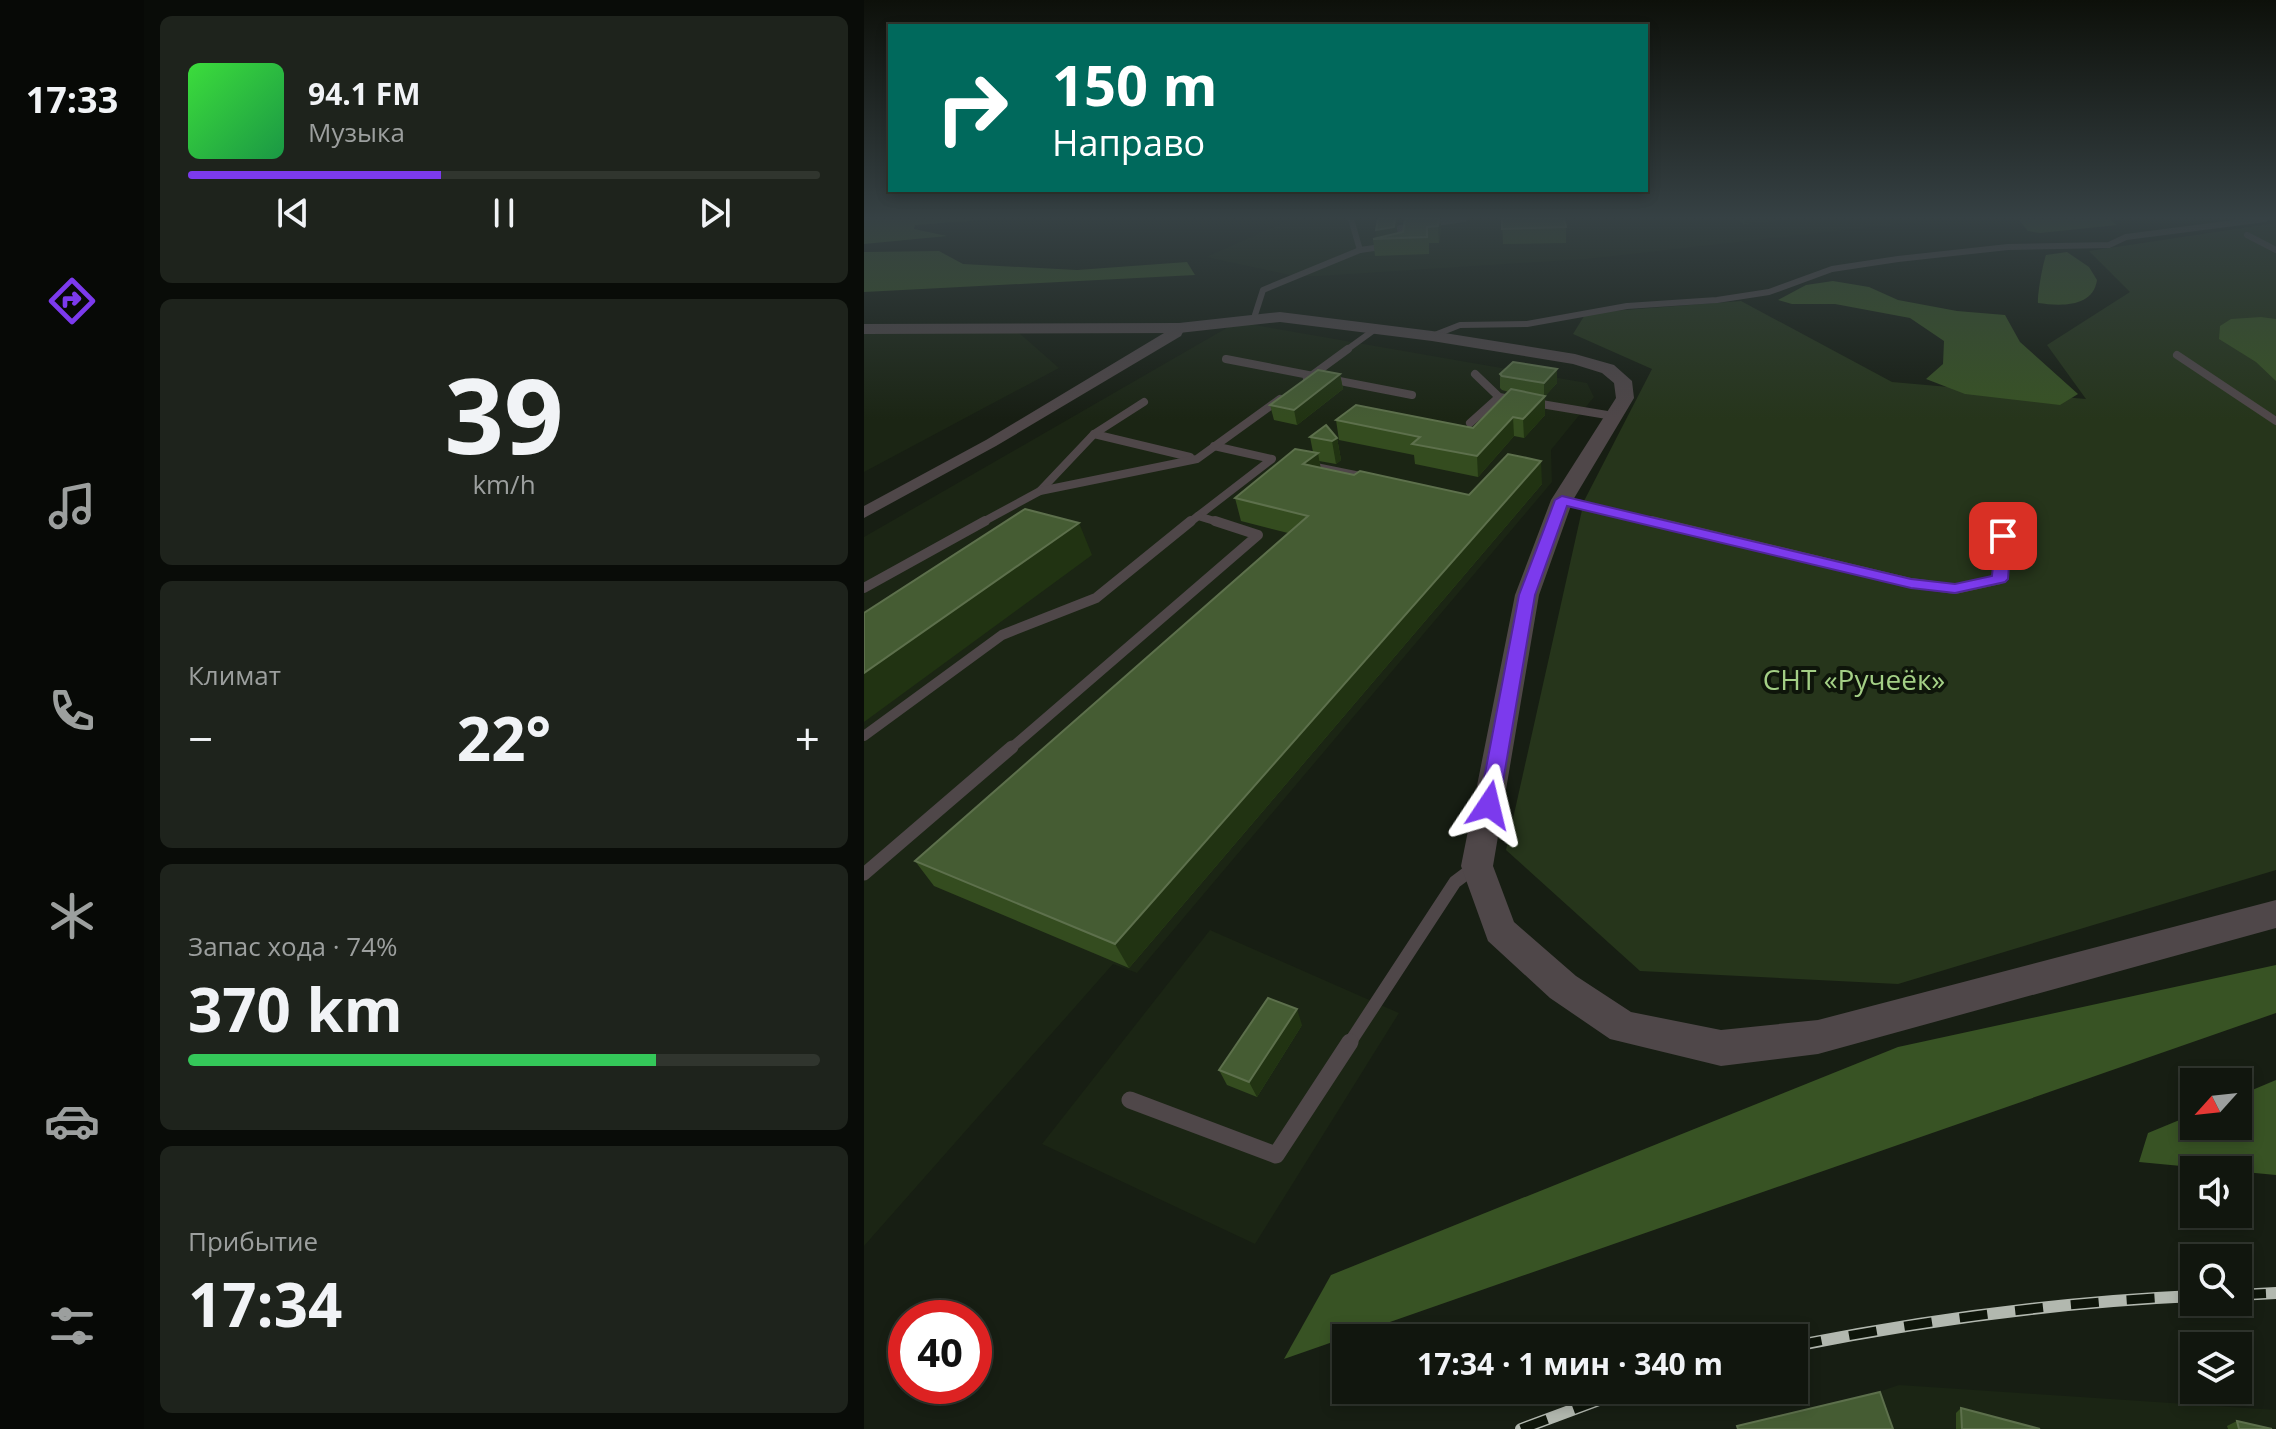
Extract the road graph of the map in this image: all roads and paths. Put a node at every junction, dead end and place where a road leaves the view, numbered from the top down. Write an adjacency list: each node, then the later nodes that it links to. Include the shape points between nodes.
1 (1273, 286): 3 (lane, via 1263,290)
2 (1786, 286): 7 (lane, via 1717,300 1627,306 1527,324 1460,325)
3 (1254, 318): 4 (street); 6 (street)
4 (1179, 328): 5 (street); 29 (street)
5 (864, 329)
6 (1374, 330): 7 (street); 11 (lane)
7 (1432, 336): 17 (street, via 1608,369 1623,381 1625,398)
8 (2177, 355): 18 (lane)
9 (1226, 359): 11 (lane)
10 (1475, 374): 15 (lane)
11 (1311, 376): 12 (lane); 14 (lane)
12 (1299, 385)
13 (1287, 393): 21 (lane)
14 (1412, 395)
15 (1499, 397): 17 (lane); 19 (lane)
16 (1144, 402): 20 (lane)
17 (1613, 416): 28 (street)
18 (2276, 421)
19 (1470, 423)
20 (1094, 434): 22 (lane); 27 (lane)
21 (1214, 446): 22 (lane); 23 (lane)
22 (1197, 459): 27 (lane)
23 (1272, 459): 24 (lane); 30 (lane)
24 (1287, 462)
25 (1303, 465): 26 (lane)
26 (1379, 479)
27 (1040, 491): 32 (lane)
28 (1562, 500): 31 (lane, via 1955,589 2000,579); 34 (street, via 1527,595)
29 (864, 513)
30 (1198, 516): 33 (lane, via 1096,598 1002,635); 35 (lane, via 1258,535)
31 (2003, 536)
32 (864, 588)
33 (864, 736)
34 (1477, 866): 36 (street, via 1500,931 1563,987 1623,1027 1721,1048 1818,1037); 37 (lane, via 1455,882 1276,1155)
35 (864, 874)
36 (2276, 914)
37 (1130, 1100)

